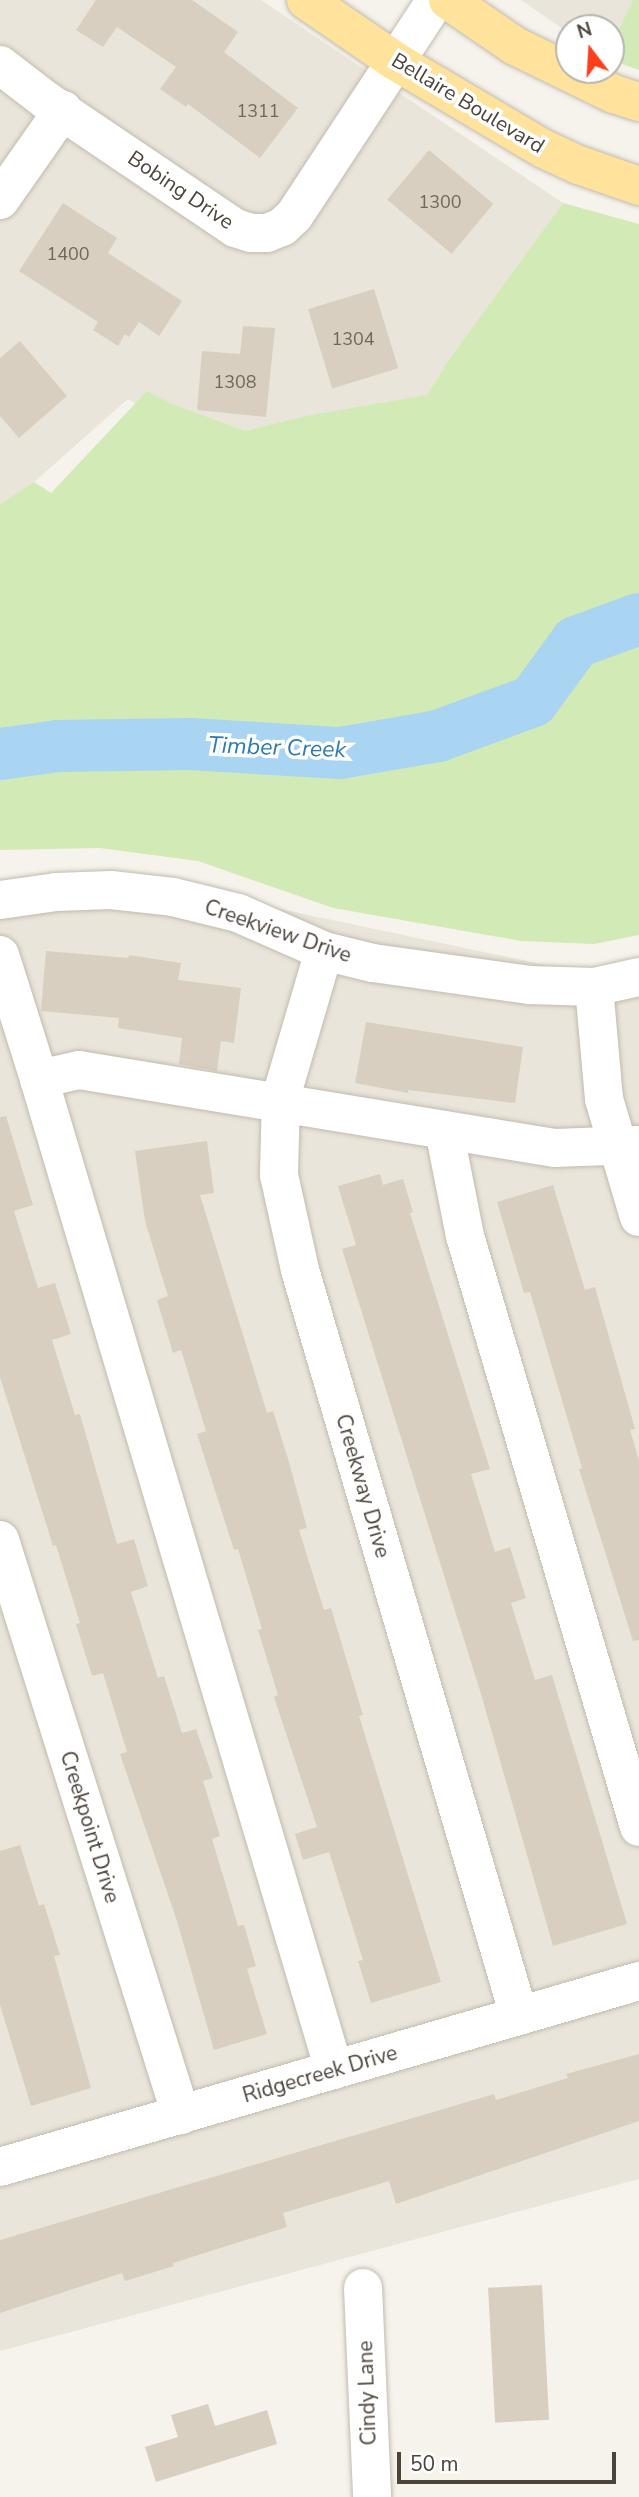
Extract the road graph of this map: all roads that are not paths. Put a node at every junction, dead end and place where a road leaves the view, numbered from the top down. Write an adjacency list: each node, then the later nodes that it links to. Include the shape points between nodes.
1 (306, 0): 4 (main road, Bellaire Boulevard)
2 (436, 0): 4 (street, Bobing Drive)
3 (448, 0): 6 (main road, via 515,46)
4 (395, 61): 7 (street, Bobing Drive, via 295,216 267,233 235,228); 8 (main road, Bellaire Boulevard, via 544,149)
5 (0, 65): 7 (street, Bobing Drive)
6 (639, 102)
7 (63, 110): 9 (street)
8 (639, 186)
9 (0, 200)
10 (0, 900): 11 (street, Creekview Drive, via 111,890 173,897 238,912)
11 (324, 951): 14 (street, Creekview Drive, via 373,963 530,985); 16 (street, Creekway Drive)
12 (0, 955): 15 (street)
13 (639, 977): 14 (street, Creekview Drive)
14 (594, 986): 18 (street, via 604,1099)
15 (39, 1079): 16 (street, via 79,1070); 24 (street)
16 (281, 1103): 17 (street); 23 (street, Creekway Drive, via 279,1175 300,1270)
17 (444, 1130): 18 (street, via 555,1148); 21 (street, via 465,1236)
18 (628, 1145): 19 (street)
19 (639, 1217)
20 (0, 1540): 25 (street, Creekpoint Drive)
21 (639, 1827)
22 (639, 1981): 23 (street, Ridgecreek Drive)
23 (519, 2016): 24 (street, Ridgecreek Drive)
24 (334, 2070): 25 (street, Ridgecreek Drive)
25 (181, 2115): 26 (street, Ridgecreek Drive)
26 (0, 2167)
27 (363, 2288): 28 (street, Cindy Lane)
28 (372, 2497)

